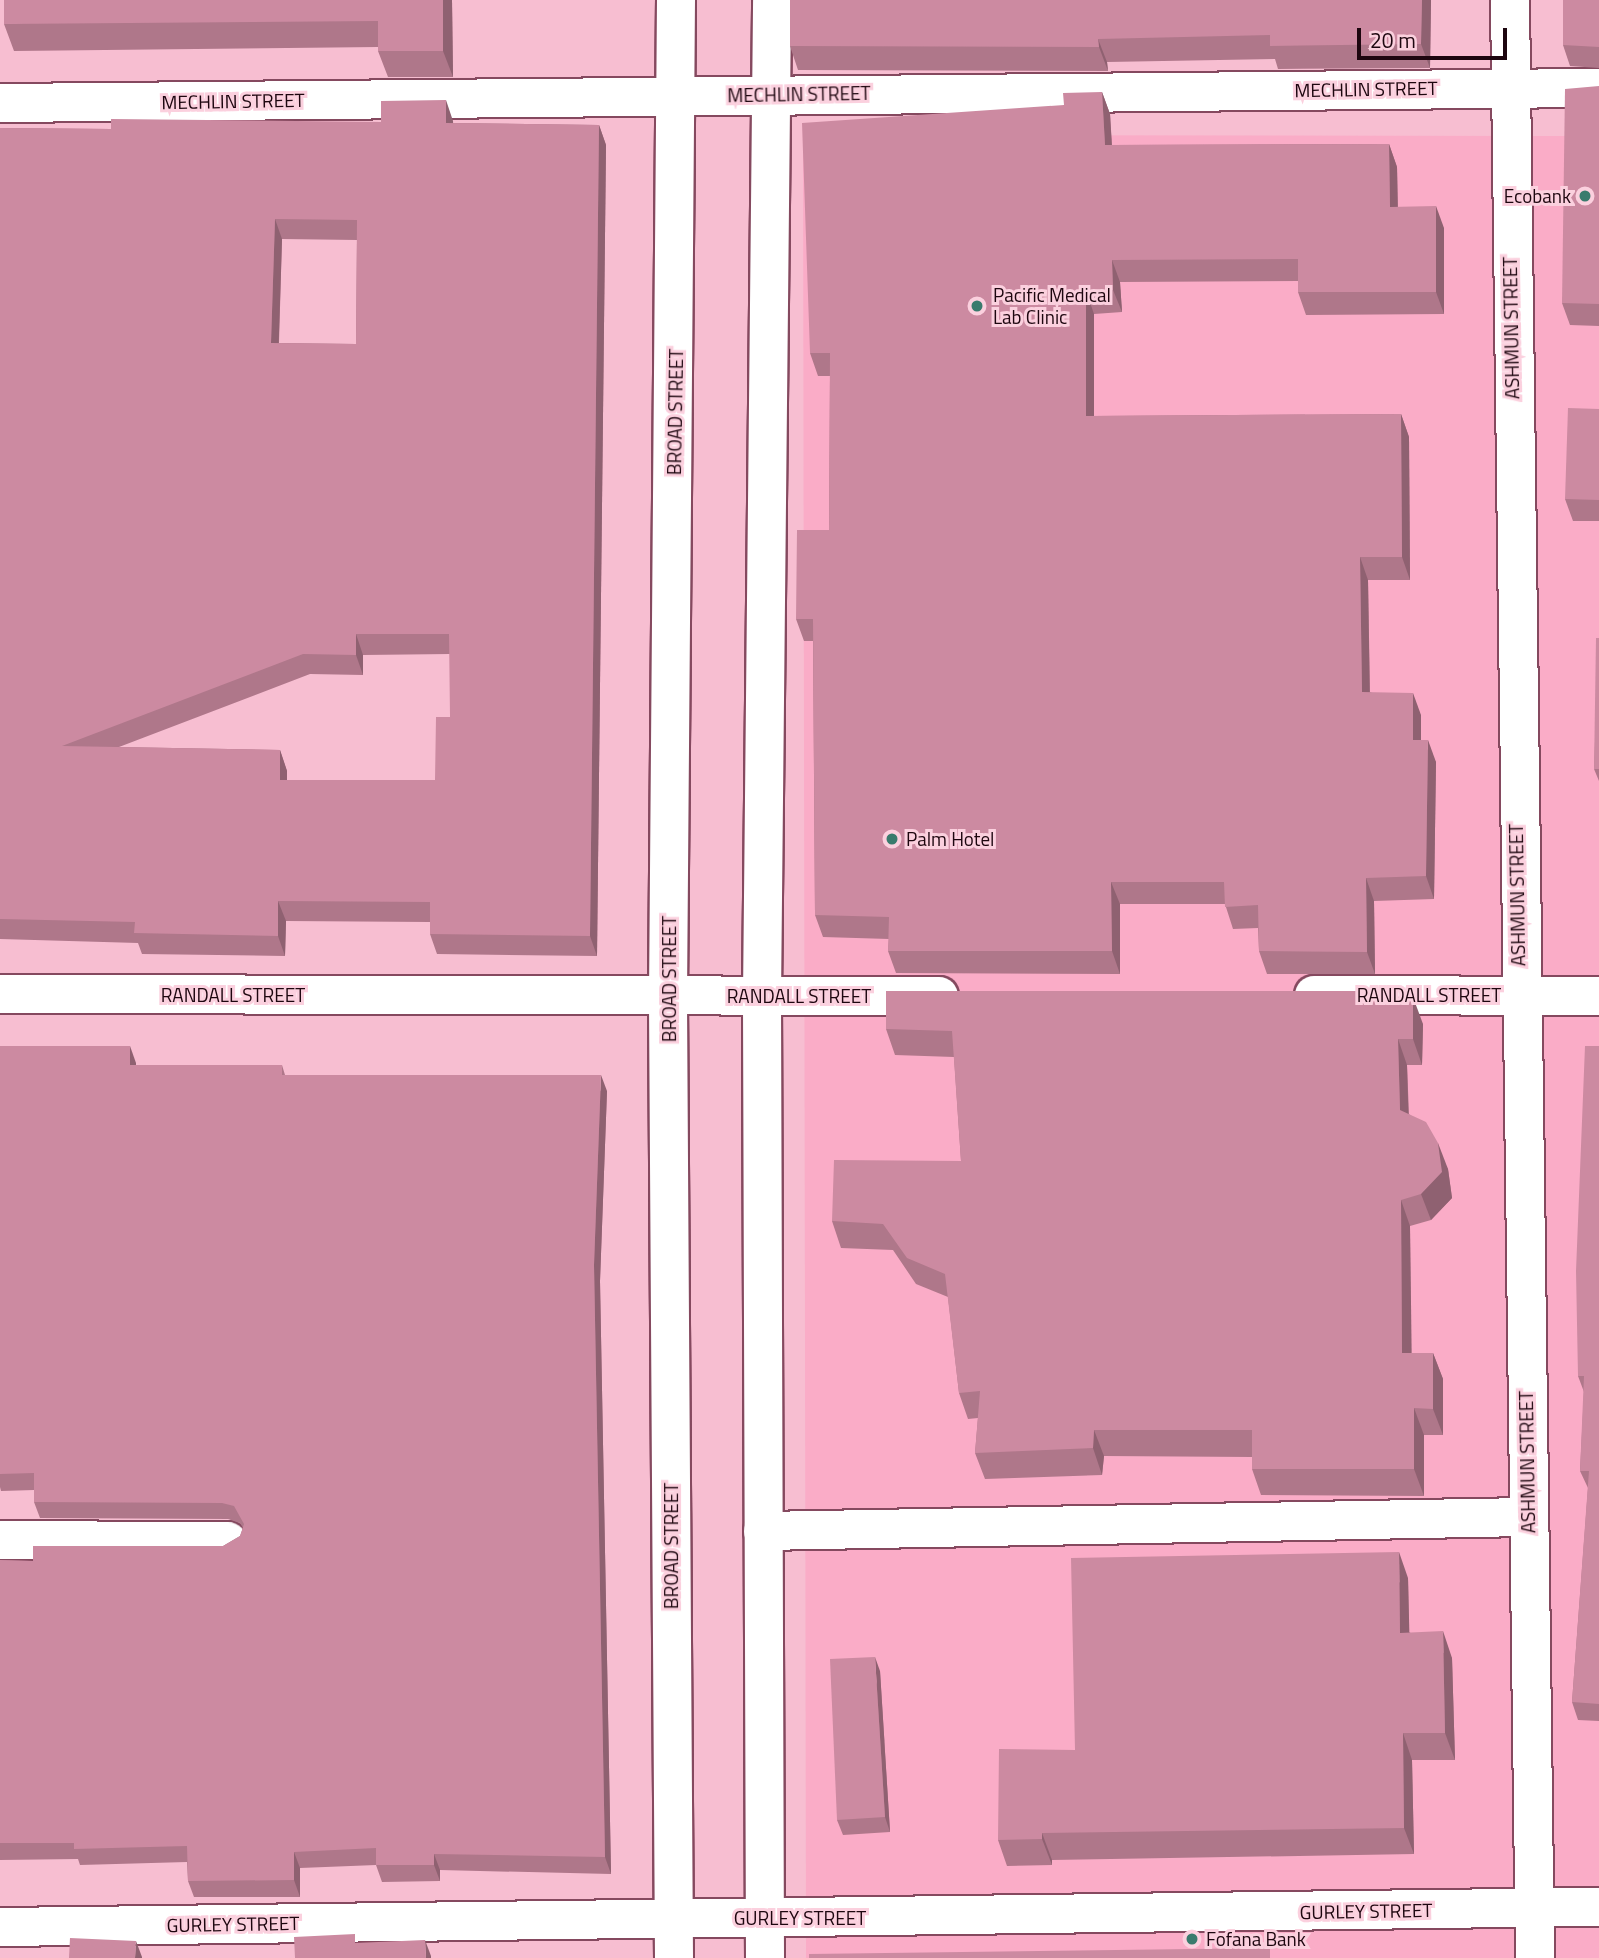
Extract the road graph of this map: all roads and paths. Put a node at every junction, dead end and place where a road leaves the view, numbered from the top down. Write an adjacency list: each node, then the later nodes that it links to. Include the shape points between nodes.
1 (676, 0): 7 (street, BROAD STREET)
2 (772, 0): 6 (street)
3 (1510, 0): 4 (street, ASHMUN STREET)
4 (1508, 87): 5 (street, MECHLIN STREET); 6 (street, MECHLIN STREET); 11 (street, ASHMUN STREET)
5 (1599, 88)
6 (773, 94): 7 (street, MECHLIN STREET); 13 (street)
7 (679, 96): 8 (street, MECHLIN STREET); 12 (street, BROAD STREET)
8 (0, 103)
9 (0, 994): 12 (street, RANDALL STREET)
10 (1280, 995): 11 (street, RANDALL STREET)
11 (1518, 995): 15 (street, RANDALL STREET); 16 (street, ASHMUN STREET)
12 (668, 996): 13 (street, RANDALL STREET); 22 (street, BROAD STREET)
13 (762, 996): 14 (street, RANDALL STREET); 17 (street)
14 (972, 996)
15 (1599, 996)
16 (1528, 1517): 17 (street); 21 (street, ASHMUN STREET)
17 (763, 1531): 23 (street)
18 (0, 1540): 19 (street)
19 (228, 1541)
20 (1599, 1907): 21 (street, GURLEY STREET)
21 (1534, 1908): 23 (street, GURLEY STREET); 27 (street, ASHMUN STREET)
22 (673, 1917): 23 (street, GURLEY STREET); 24 (street, GURLEY STREET); 25 (street, BROAD STREET)
23 (765, 1919): 26 (street)
24 (0, 1927)
25 (674, 1958)
26 (765, 1958)
27 (1535, 1958)

